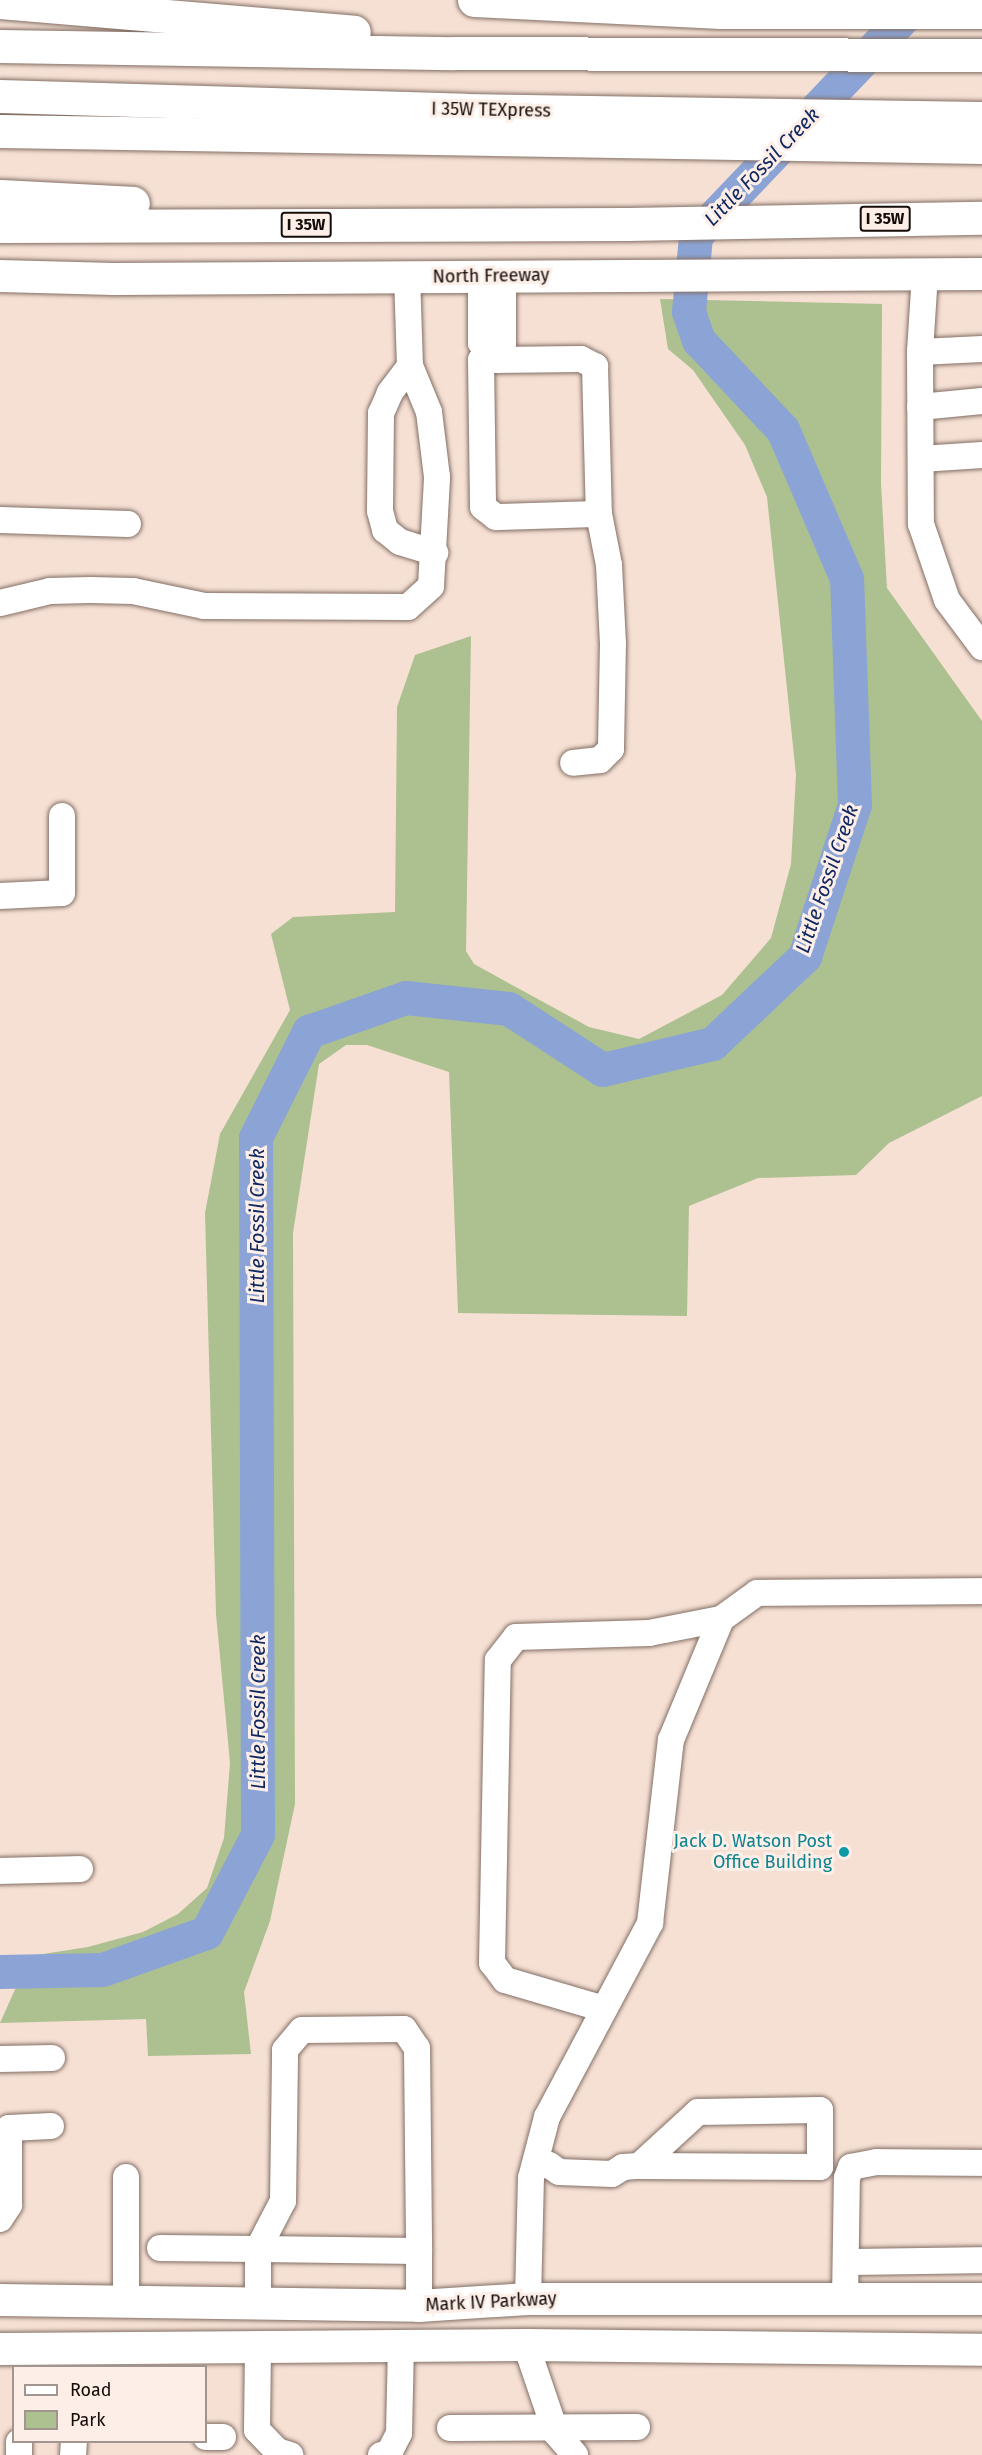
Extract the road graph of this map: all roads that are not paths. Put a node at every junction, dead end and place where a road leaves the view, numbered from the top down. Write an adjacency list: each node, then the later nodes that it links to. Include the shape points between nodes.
1 (474, 0): 3 (highway, via 722,12)
2 (0, 2): 5 (highway, via 415,36)
3 (982, 12)
4 (0, 45): 5 (highway)
5 (454, 53): 6 (highway)
6 (969, 55)
7 (0, 96): 8 (highway, I 35W TEXpress)
8 (982, 118)
9 (15, 131): 10 (highway); 11 (highway, I 35W TEXpress)
10 (0, 144)
11 (982, 147)
12 (0, 196): 14 (highway, via 94,203 582,206)
13 (982, 218): 14 (highway, I 35W)
14 (619, 224): 15 (highway, I 35W)
15 (0, 226)
16 (925, 274): 17 (main road, North Freeway); 20 (main road, North Freeway); 23 (lane)
17 (982, 274)
18 (0, 276): 19 (main road, North Freeway)
19 (407, 277): 20 (main road, North Freeway); 24 (lane)
20 (492, 277): 22 (lane, via 482,342)
21 (982, 349): 23 (lane)
22 (494, 351): 29 (lane, via 581,359 595,366); 29 (lane, via 481,360 483,507 496,517)
23 (920, 352): 26 (lane)
24 (410, 366): 32 (lane, via 429,412 437,477); 32 (lane, via 381,413 381,511 386,530 400,542)
25 (982, 401): 26 (lane)
26 (920, 407): 28 (lane)
27 (982, 455): 28 (lane)
28 (921, 459): 34 (lane, via 921,524 947,600)
29 (599, 514): 35 (lane, via 610,587 611,749 600,760)
30 (0, 520): 31 (lane)
31 (128, 524)
32 (435, 553): 33 (lane, via 431,586 408,607 204,606 133,591 90,590 50,591)
33 (0, 603)
34 (982, 647)
35 (573, 763)
36 (62, 816): 37 (lane, via 62,894)
37 (0, 896)
38 (982, 1591): 39 (lane, via 757,1593)
39 (722, 1619): 42 (lane, via 671,1740 650,1923); 42 (lane, via 649,1633 516,1637 498,1660 492,1964 505,1980)
40 (80, 1869): 41 (lane)
41 (0, 1871)
42 (604, 2009): 48 (lane, via 547,2117)
43 (52, 2058): 44 (lane)
44 (0, 2059)
45 (51, 2126): 46 (lane)
46 (4, 2128): 51 (lane, via 9,2205)
47 (982, 2163): 56 (lane, via 877,2162 851,2167 847,2178)
48 (542, 2165): 49 (lane, via 559,2158 612,2158); 57 (lane)
49 (631, 2166): 49 (lane, via 662,2179 693,2180 711,2166 820,2167 820,2110 698,2112)
50 (126, 2177): 61 (lane)
51 (0, 2219)
52 (160, 2248): 53 (lane)
53 (258, 2249): 54 (lane); 54 (lane, via 283,2201 285,2050 302,2031 404,2030 417,2048); 62 (lane)
54 (419, 2251): 63 (lane)
55 (982, 2260): 56 (lane)
56 (846, 2262): 58 (lane)
57 (528, 2299): 58 (main road, Mark IV Parkway); 63 (main road, Mark IV Parkway); 64 (main road)
58 (845, 2299): 60 (main road, Mark IV Parkway)
59 (0, 2300): 61 (main road, Mark IV Parkway)
60 (982, 2300)
61 (126, 2302): 62 (main road, Mark IV Parkway)
62 (258, 2305): 63 (main road, Mark IV Parkway); 66 (main road)
63 (419, 2306)
64 (526, 2345): 65 (main road); 68 (main road); 70 (lane)
65 (401, 2346): 66 (main road); 74 (lane, via 399,2433 389,2453)
66 (258, 2347): 69 (main road); 73 (lane, via 257,2430 277,2451)
67 (0, 2349): 69 (main road)
68 (982, 2350)
69 (77, 2358)
70 (553, 2425): 71 (lane); 72 (lane); 75 (lane)
71 (637, 2427)
72 (450, 2428)
73 (290, 2455)
74 (381, 2455)
75 (575, 2455)

